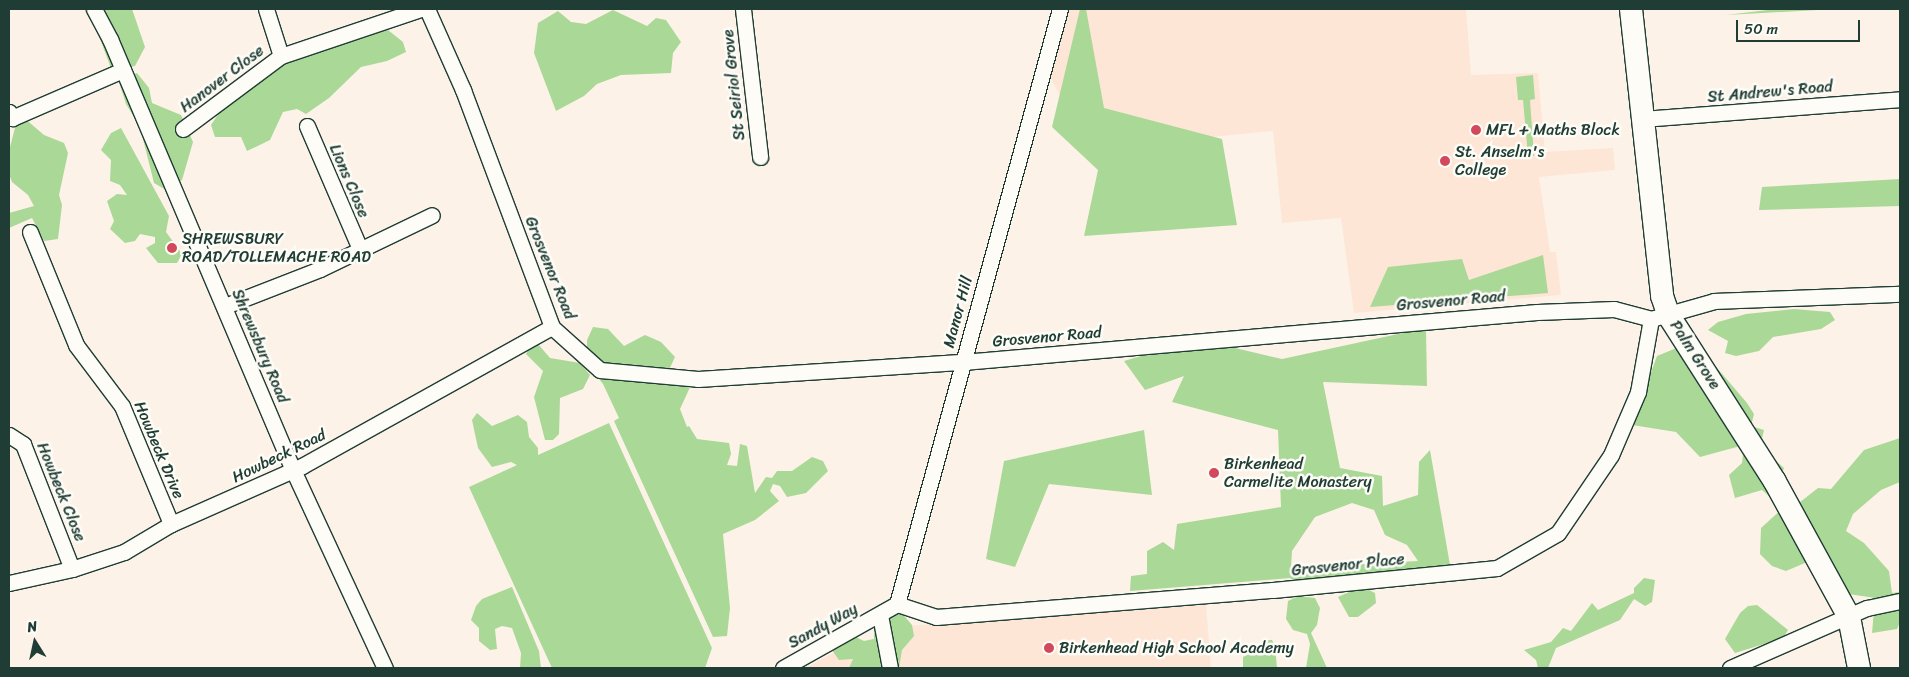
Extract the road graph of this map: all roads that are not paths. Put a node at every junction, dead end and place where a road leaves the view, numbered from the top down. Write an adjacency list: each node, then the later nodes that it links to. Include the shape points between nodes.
1 (94, 9): 9 (street, Shrewsbury Road)
2 (266, 9): 8 (street, Hanover Close)
3 (421, 9): 8 (street, Hanover Close)
4 (426, 9): 22 (street, Grosvenor Road, via 463,90)
5 (743, 9): 15 (street, St Seiriol Grove)
6 (1060, 9): 23 (street, Manor Hill)
7 (1631, 9): 11 (street, Palm Grove)
8 (281, 56): 14 (street, Hanover Close)
9 (123, 70): 12 (street); 20 (street, Shrewsbury Road)
10 (1900, 99): 11 (street, St Andrew's Road)
11 (1643, 119): 21 (street, Palm Grove)
12 (10, 121)
13 (307, 126): 18 (street, Lions Close)
14 (183, 130)
15 (760, 157)
16 (432, 215): 18 (street)
17 (30, 232): 26 (street, Howbeck Drive, via 76,345 122,406)
18 (360, 249): 20 (street, via 320,269)
19 (1900, 294): 21 (street, via 1714,301)
20 (225, 306): 25 (street, Shrewsbury Road)
21 (1660, 317): 23 (street, Grosvenor Road, via 1614,310 1537,312); 30 (street, Grosvenor Place, via 1638,392 1611,455 1558,533 1497,568 936,617); 32 (street, Palm Grove, via 1774,480)
22 (552, 327): 23 (street, Grosvenor Road, via 600,370 698,379); 25 (street, Howbeck Road)
23 (963, 362): 30 (street, Manor Hill)
24 (9, 435): 27 (street, Howbeck Close, via 23,444)
25 (294, 470): 26 (street, Howbeck Road); 33 (street, Shrewsbury Road)
26 (172, 524): 27 (street, Howbeck Road, via 124,552)
27 (72, 569): 28 (street, Howbeck Road)
28 (9, 583)
29 (1900, 601): 32 (street, via 1867,608)
30 (897, 604): 31 (street)
31 (880, 615): 34 (street, Sandy Way); 35 (street)
32 (1849, 617): 36 (street); 37 (street, Palm Grove)
33 (385, 668)
34 (783, 668)
35 (890, 668)
36 (1730, 668)
37 (1859, 668)

